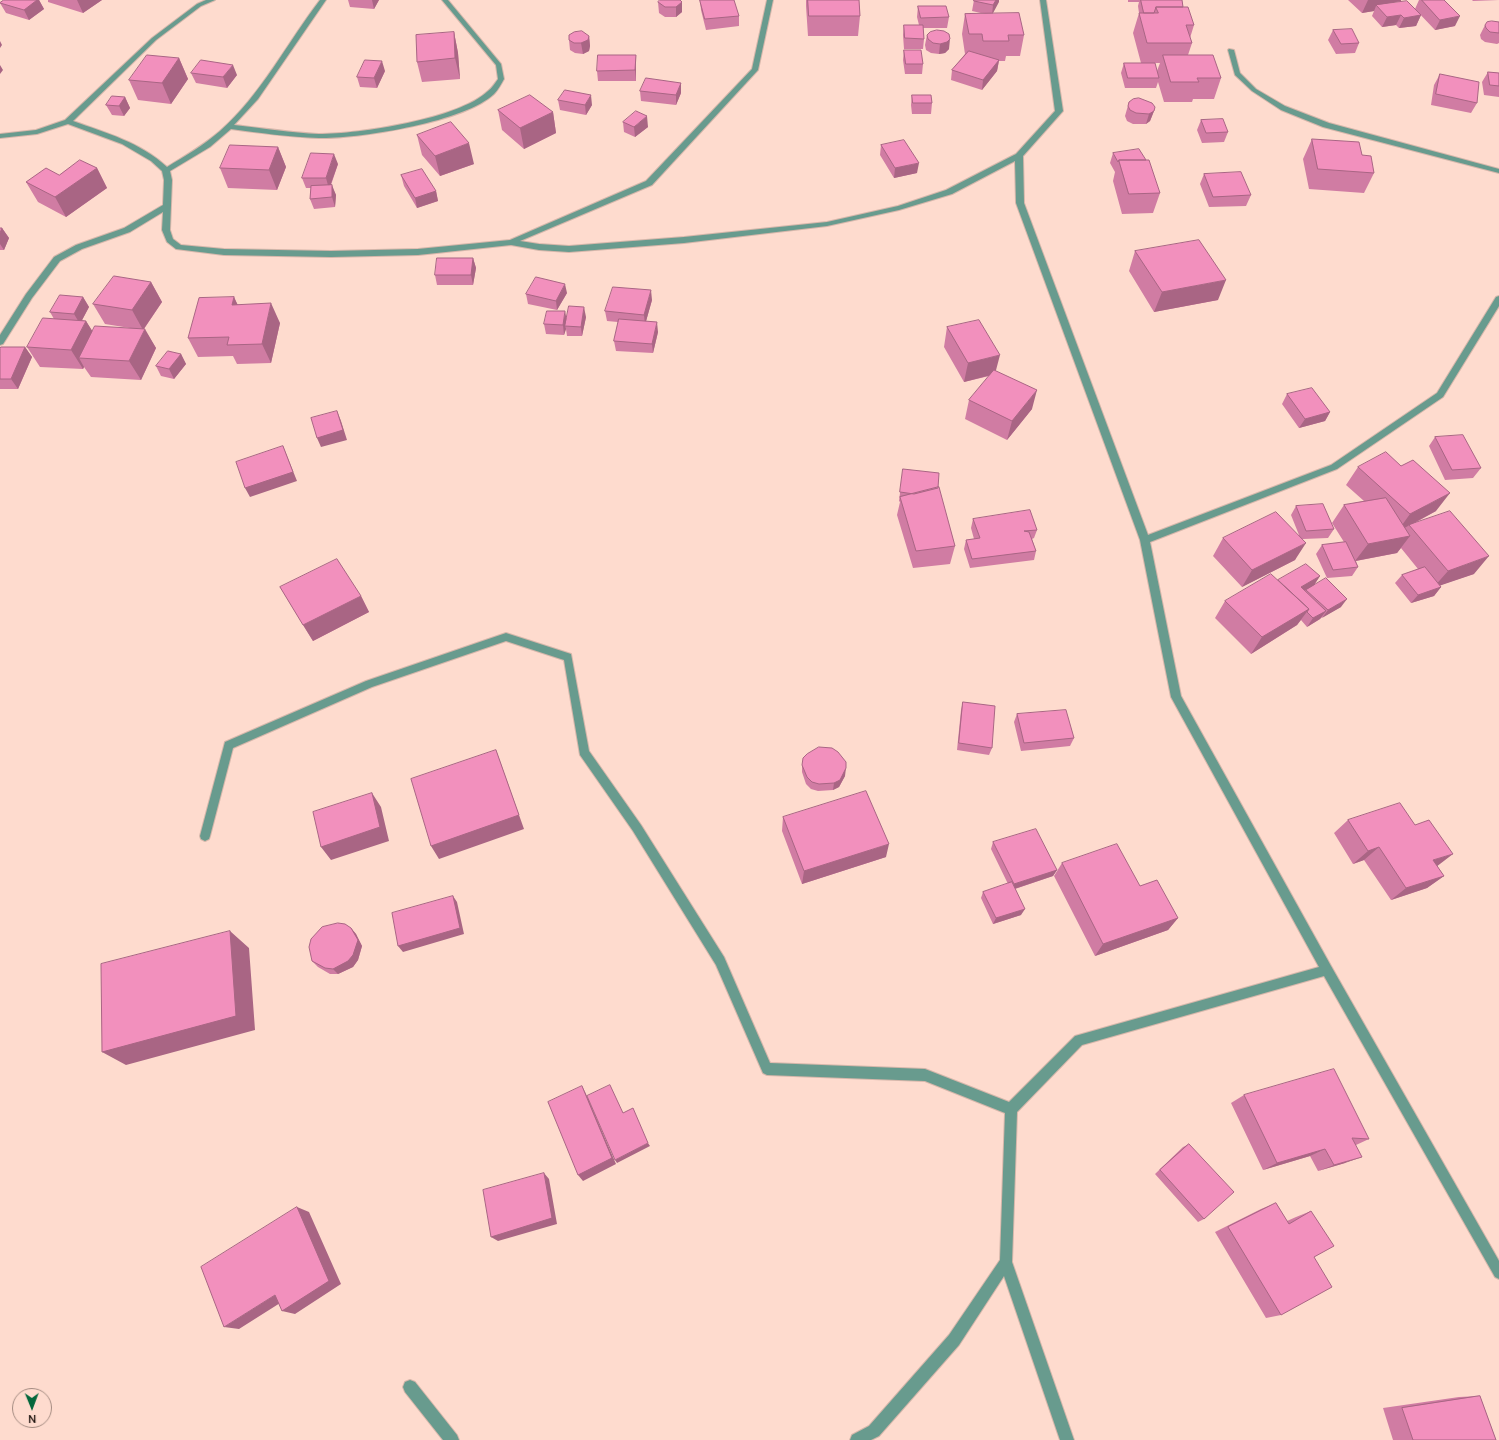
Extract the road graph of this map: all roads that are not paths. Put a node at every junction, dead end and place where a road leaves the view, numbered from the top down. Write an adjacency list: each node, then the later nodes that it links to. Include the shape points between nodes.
1 (212, 0): 7 (street, via 199,5 154,39)
2 (323, 0): 8 (street, via 254,100)
3 (445, 0): 8 (street, via 498,65 502,77 497,87 482,99 446,115 354,134 320,136)
4 (770, 0): 14 (street, via 755,70 648,183)
5 (1043, 0): 10 (street, via 1059,110)
6 (1231, 50): 12 (street, via 1237,74 1254,90 1283,108 1326,125)
7 (68, 122): 9 (street, via 37,132); 11 (street, via 125,142 154,159)
8 (228, 127): 11 (street, via 203,148)
9 (0, 136)
10 (1019, 156): 14 (street, via 949,192 899,208 827,224 684,240 569,249); 17 (street, via 1020,203)
11 (166, 170): 13 (street)
12 (1499, 171)
13 (166, 207): 14 (street, via 166,230 170,240 179,247 224,252 418,252); 16 (street, via 127,230 79,247 57,260 29,296)
14 (510, 242)
15 (1499, 300): 17 (street, via 1440,395 1334,467)
16 (0, 342)
17 (1145, 540): 19 (street, via 1176,698)
18 (205, 836): 20 (street, via 229,745 369,684 506,637 568,658 584,752 637,828 720,961 767,1069 924,1075)
19 (1327, 970): 20 (street, via 1079,1040); 22 (street)
20 (1011, 1109): 21 (street)
21 (1006, 1262): 25 (street, via 954,1340 874,1431); 26 (street)
22 (1499, 1273)
23 (410, 1387): 24 (street)
24 (452, 1440)
25 (857, 1440)
26 (1067, 1440)

